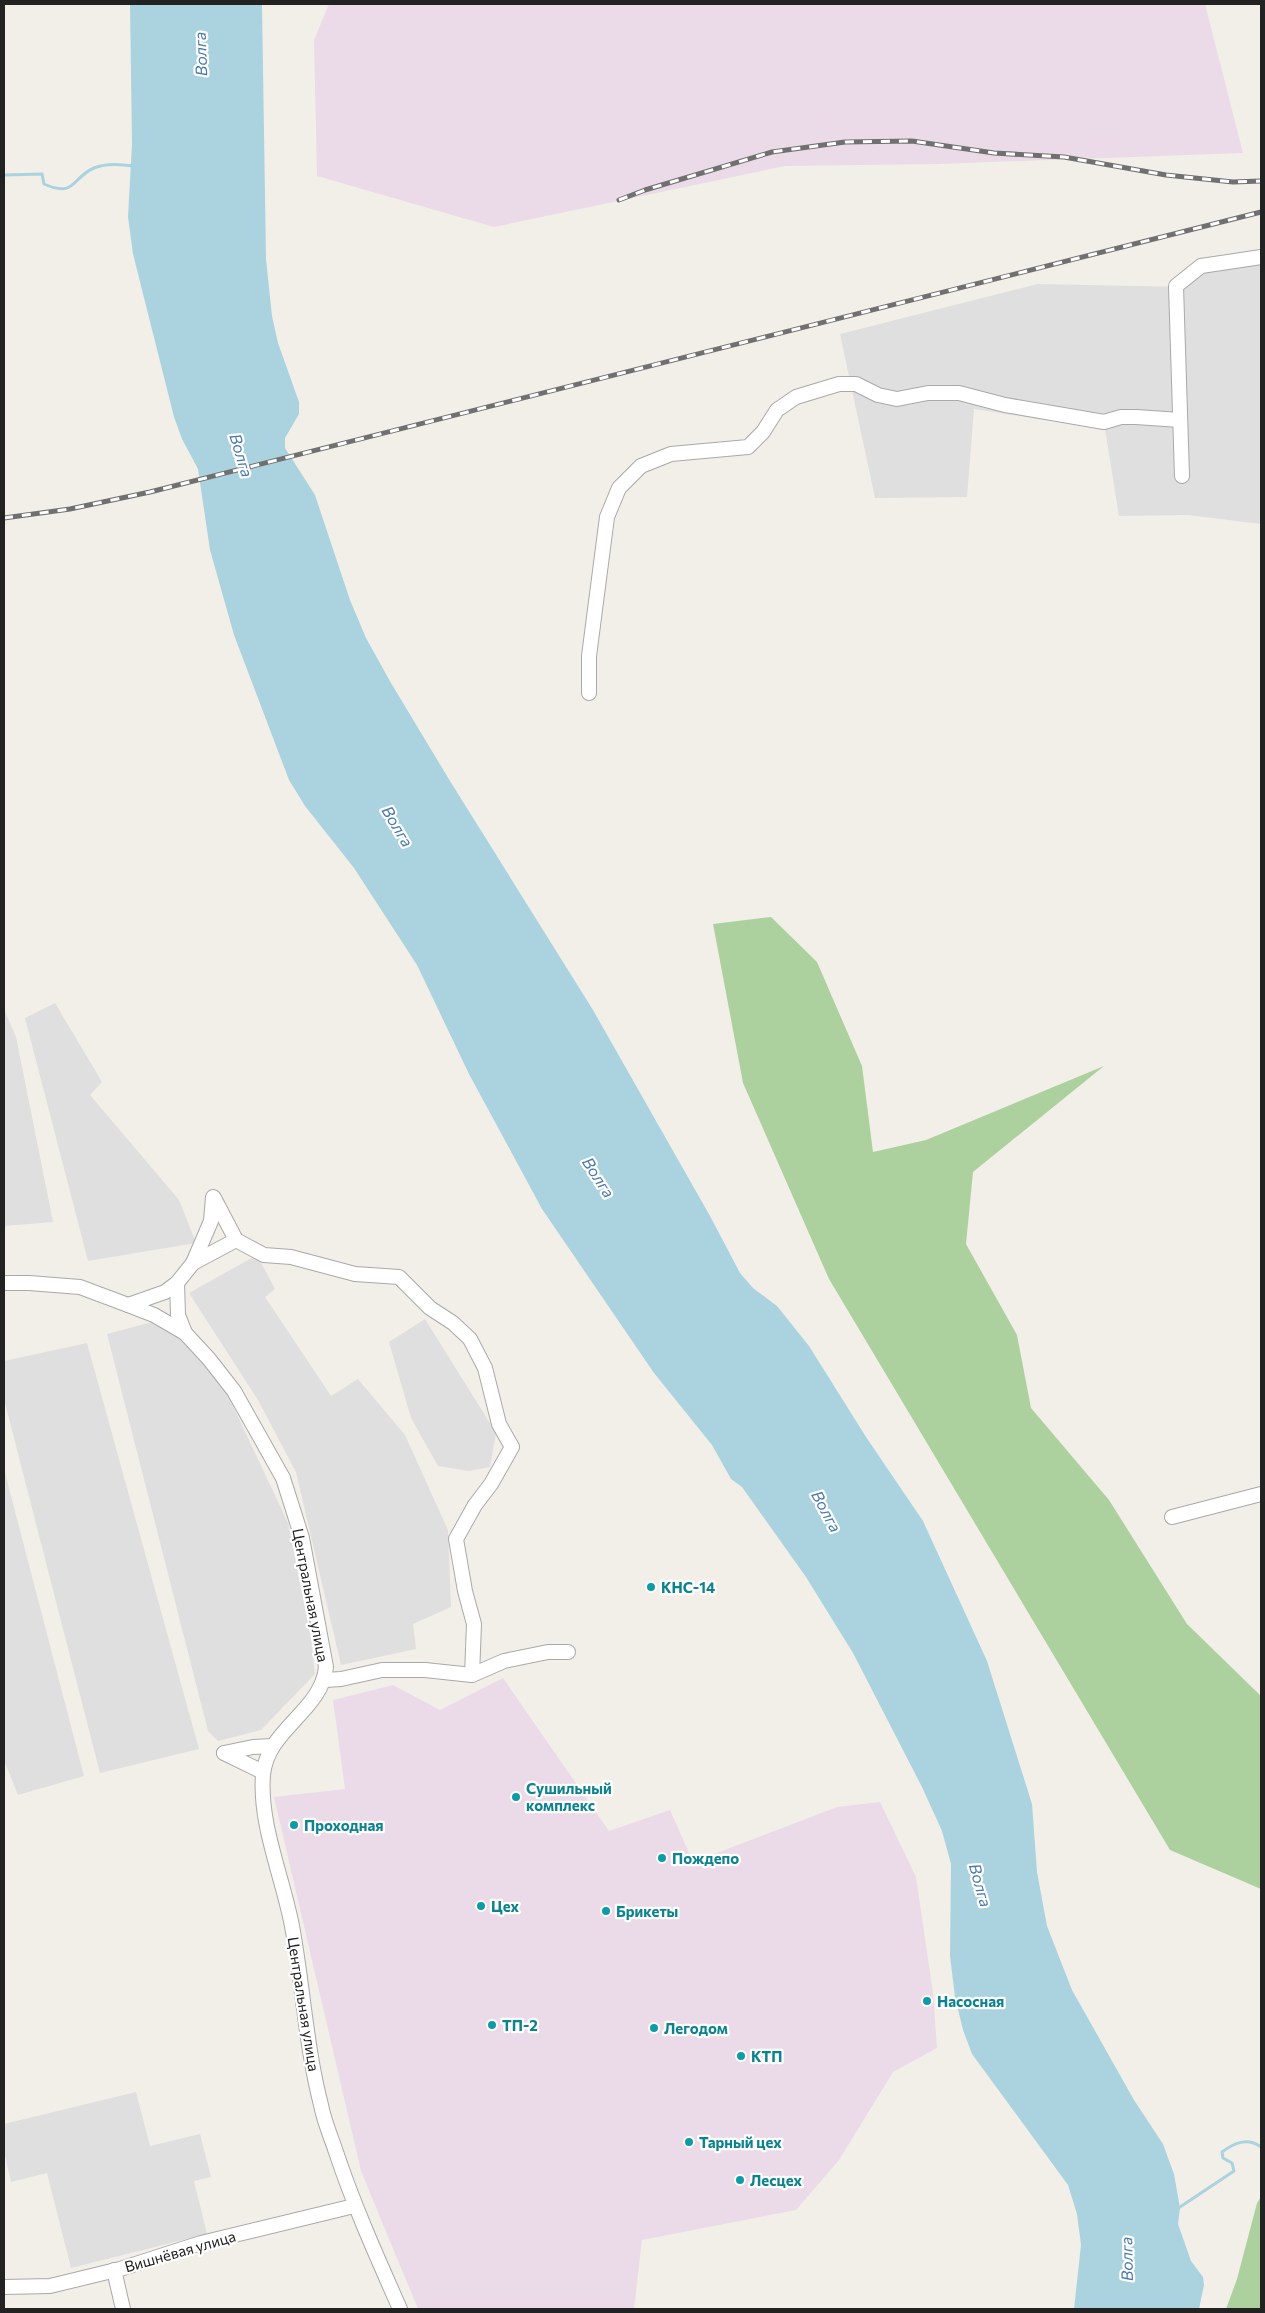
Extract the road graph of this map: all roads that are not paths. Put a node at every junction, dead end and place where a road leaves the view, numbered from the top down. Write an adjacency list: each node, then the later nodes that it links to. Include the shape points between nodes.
1 (1261, 257): 2 (street, via 1201,266 1176,286)
2 (1180, 420): 3 (street); 4 (street, via 1136,417 1104,422 1005,405 959,393 928,392 896,400 856,384 839,384 796,397 777,410 763,432 748,447 671,454 641,466 619,488 607,517 592,629)
3 (1182, 476)
4 (589, 694)
5 (236, 1240): 6 (street); 6 (street, via 213,1197 211,1221); 14 (street, via 264,1255 291,1257 355,1274 399,1277 430,1308 453,1322 470,1339 485,1368 499,1424 512,1447 456,1539 474,1624)
6 (193, 1263): 8 (street)
7 (4, 1283): 9 (street, Центральная улица, via 80,1287)
8 (177, 1283): 9 (street, via 165,1292); 10 (street, via 178,1315)
9 (128, 1305): 10 (street, Центральная улица)
10 (185, 1333): 15 (street, Центральная улица, via 234,1391 283,1478 302,1538 324,1648)
11 (1261, 1494): 12 (street)
12 (1172, 1517)
13 (568, 1652): 14 (street, via 548,1652 504,1661)
14 (472, 1675): 15 (street, via 382,1670)
15 (325, 1680): 16 (street, Центральная улица)
16 (272, 1746): 17 (street, Центральная улица); 17 (street, via 224,1753)
17 (263, 1772): 18 (street, Центральная улица, via 262,1790 292,1925 321,2106)
18 (354, 2206): 19 (street, Вишнёвая улица, via 201,2243); 22 (street, Центральная улица)
19 (114, 2270): 20 (street, Вишнёвая улица, via 50,2286); 21 (street)
20 (4, 2287)
21 (123, 2309)
22 (400, 2309)

